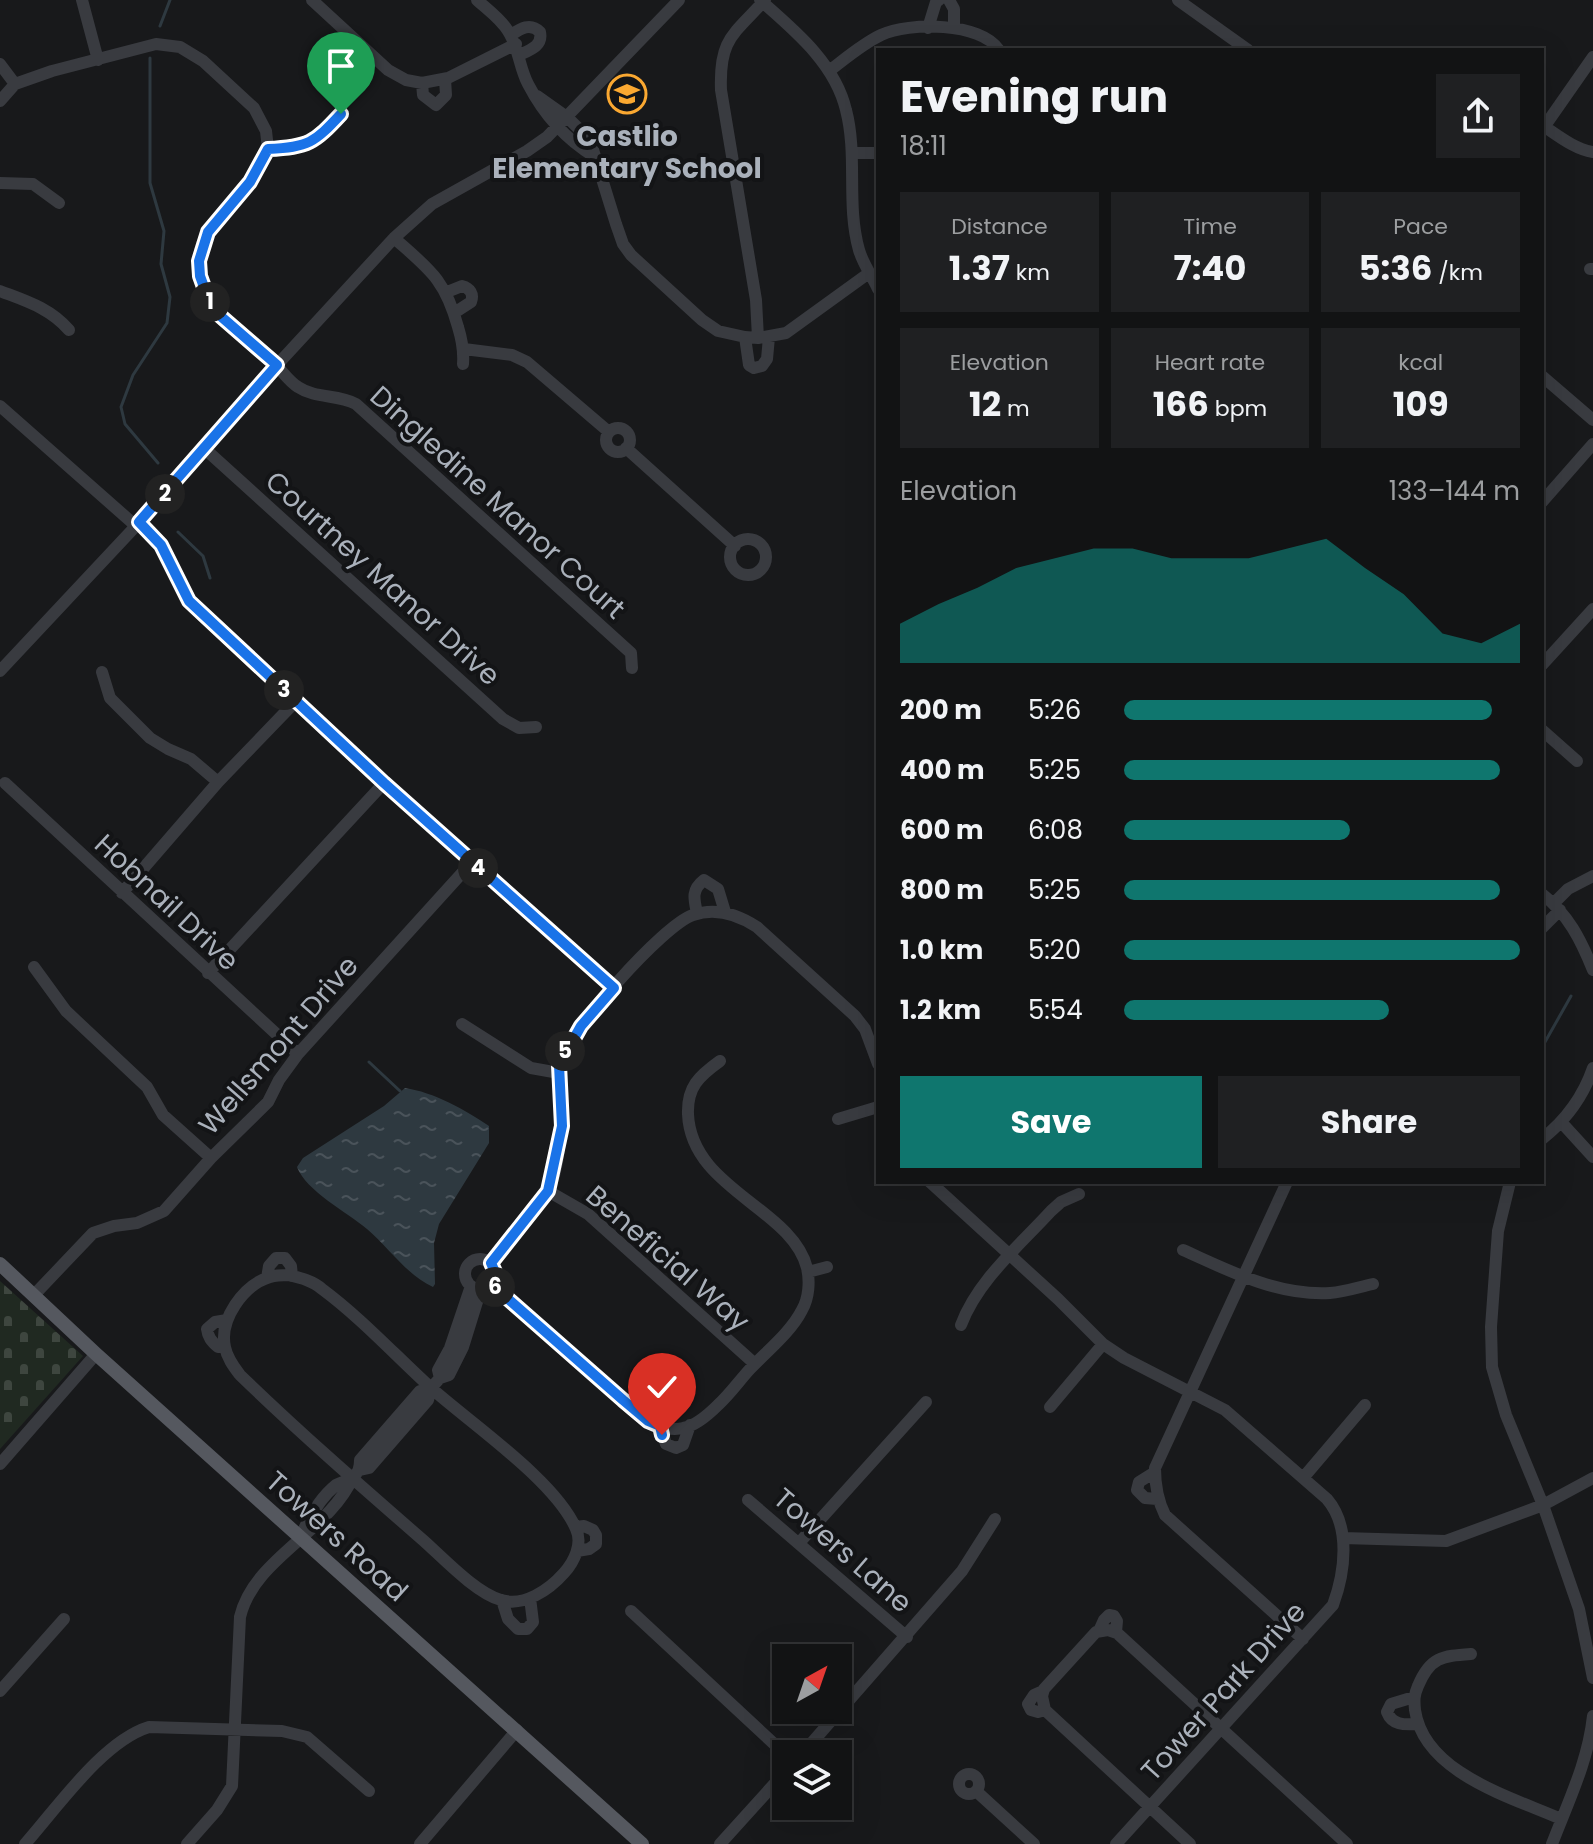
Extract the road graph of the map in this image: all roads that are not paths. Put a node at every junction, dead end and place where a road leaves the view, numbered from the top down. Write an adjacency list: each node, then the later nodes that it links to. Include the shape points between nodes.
1 (82, 0): 15 (street)
2 (312, 0): 19 (street, via 397,76)
3 (477, 0): 11 (street, via 503,23)
4 (679, 0): 24 (street)
5 (939, 0): 9 (street)
6 (949, 0): 10 (street)
7 (1178, 0): 13 (street)
8 (762, 1): 17 (street); 41 (street, via 727,43 720,62 756,300)
9 (928, 28): 10 (street); 17 (street, via 878,37)
10 (954, 28): 12 (street, via 987,37)
11 (515, 45): 18 (street); 21 (street, via 527,83)
12 (997, 48)
13 (1245, 48)
14 (1593, 57): 25 (street)
15 (98, 60): 20 (street); 28 (street, via 156,44 192,53 254,108)
16 (0, 64): 20 (street)
17 (829, 71): 30 (street, via 846,108)
18 (445, 79): 19 (street); 19 (street, via 446,95 436,105 423,95)
19 (422, 83)
20 (15, 84): 22 (street)
21 (537, 96): 24 (street); 26 (street, via 543,113)
22 (0, 101)
23 (341, 114): 28 (street, via 319,138 298,147)
24 (568, 118): 26 (street); 32 (street, via 590,140)
25 (1544, 127)
26 (558, 128): 32 (street); 35 (street, via 432,204)
27 (1544, 129): 29 (street)
28 (268, 149): 44 (street, Dingledine Manor Court, via 250,182 208,232 199,261 217,313)
29 (1593, 152)
30 (853, 153): 31 (street); 36 (street, via 853,220)
31 (876, 153)
32 (595, 157): 41 (street, via 631,255 718,331)
33 (0, 183): 34 (street, via 33,184)
34 (59, 203)
35 (394, 238): 38 (street); 44 (street)
36 (873, 278): 41 (street, via 824,304 786,333)
37 (0, 291): 40 (street, via 44,308)
38 (447, 292): 39 (street); 39 (street, via 462,286 470,290 471,302)
39 (454, 313): 42 (street)
40 (69, 330)
41 (757, 338)
42 (464, 349): 43 (street); 52 (street, via 527,362 609,432 627,432 626,448)
43 (463, 364)
44 (277, 365): 49 (street); 55 (street, Dingledine Manor Court, via 311,394 356,404 631,653)
45 (1544, 378): 47 (street)
46 (0, 406): 51 (street)
47 (1593, 420)
48 (1593, 444): 50 (street)
49 (205, 449): 51 (street); 59 (street, Courtney Manor Drive, via 503,719 519,728)
50 (1544, 500)
51 (136, 526): 56 (street); 58 (street, via 161,545 189,601)
52 (735, 546)
53 (1593, 609): 54 (street)
54 (1544, 663)
55 (632, 668)
56 (0, 671)
57 (102, 672): 62 (street, via 110,698 150,738 191,759)
58 (296, 701): 62 (street); 64 (street)
59 (536, 727)
60 (1544, 732): 61 (street)
61 (1577, 761)
62 (218, 782): 67 (street)
63 (5, 783): 67 (street, Hobnail Drive)
64 (384, 783): 65 (street); 75 (street)
65 (472, 862): 76 (street); 78 (street, Wellsmont Drive)
66 (1593, 876): 69 (street, via 1568,889)
67 (122, 893): 75 (street, Hobnail Drive)
68 (1544, 896): 69 (street)
69 (1557, 907): 72 (street); 74 (street)
70 (725, 912): 71 (street); 71 (street, via 718,889 704,880 693,895); 79 (street, via 757,927 829,990 865,1029)
71 (697, 913): 76 (street, via 671,927)
72 (1544, 925)
73 (34, 967): 88 (street, via 66,1011 147,1087 163,1115)
74 (1593, 970)
75 (208, 973): 78 (street, Hobnail Drive)
76 (614, 988): 82 (street, via 565,1050)
77 (462, 1024): 82 (street, via 531,1068)
78 (298, 1054): 88 (street, Wellsmont Drive, via 268,1102)
79 (876, 1059)
80 (720, 1061): 99 (street, via 691,1087 688,1118 695,1146 711,1168 793,1243)
81 (1593, 1068): 85 (street, via 1586,1089)
82 (559, 1073): 92 (street, via 562,1126)
83 (876, 1108): 84 (street)
84 (838, 1119)
85 (1562, 1123): 86 (street); 87 (street)
86 (1544, 1137)
87 (1593, 1157)
88 (211, 1158): 103 (street, Wellsmont Drive, via 164,1211 93,1233)
89 (932, 1184): 95 (street, Tower Park Drive)
90 (1286, 1184): 100 (street)
91 (1510, 1184): 122 (street, via 1498,1231 1492,1367)
92 (548, 1191): 96 (street); 107 (street, Beneficial Way, via 588,1214)
93 (1079, 1194): 95 (street, via 1061,1202)
94 (1183, 1250): 100 (street)
95 (1010, 1255): 104 (street, via 973,1297); 105 (street, Tower Park Drive)
96 (491, 1263): 102 (street, via 495,1272); 102 (street, via 482,1258 468,1264 465,1273)
97 (0, 1264): 103 (main road, Towers Road)
98 (827, 1267): 99 (street)
99 (808, 1272): 107 (street, via 803,1309)
100 (1245, 1277): 101 (street, via 1310,1294); 109 (street)
101 (1373, 1284)
102 (481, 1286): 108 (street); 114 (street)
103 (34, 1295): 106 (main road, Towers Road)
104 (961, 1325)
105 (1103, 1344): 109 (street, Tower Park Drive); 112 (street)
106 (96, 1354): 115 (street); 124 (main road, Towers Road)
107 (755, 1364): 113 (street, via 721,1403)
108 (435, 1383): 117 (street, via 420,1391 360,1460); 117 (street, via 321,1288 292,1276 267,1278 241,1298 227,1320 224,1346 240,1375); 127 (street, via 537,1478 576,1527 577,1551 564,1573)
109 (1190, 1392): 116 (street); 118 (street, Tower Park Drive, via 1225,1410)
110 (926, 1402): 126 (street)
111 (1365, 1405): 118 (street)
112 (1050, 1407)
113 (690, 1425): 114 (street, via 668,1430); 114 (street, via 683,1445 676,1448 666,1444)
114 (660, 1426)
115 (0, 1464)
116 (1155, 1472): 120 (street); 120 (street, via 1139,1482 1137,1490 1145,1498)
117 (356, 1474): 124 (street, via 337,1484); 128 (street, via 469,1579)
118 (1303, 1478): 125 (street, Tower Park Drive, via 1334,1507)
119 (1593, 1478): 122 (street)
120 (1157, 1499): 134 (street, via 1176,1527)
121 (748, 1500): 126 (street, Towers Lane)
122 (1543, 1505): 125 (street, via 1446,1541); 130 (street)
123 (995, 1519): 133 (street, via 964,1569)
124 (300, 1538): 142 (street, via 243,1603); 143 (main road, Towers Road)
125 (1343, 1538): 134 (street, Tower Park Drive, via 1333,1605)
126 (799, 1543): 133 (street, Towers Lane)
127 (530, 1598): 128 (street); 128 (street, via 533,1622 527,1629 518,1629 508,1619)
128 (502, 1600)
129 (1593, 1603): 130 (street)
130 (1579, 1609): 136 (street)
131 (631, 1611): 145 (street)
132 (64, 1619): 137 (street)
133 (907, 1637): 144 (street)
134 (1303, 1639): 141 (street, Tower Park Drive)
135 (1471, 1654): 138 (street, via 1435,1661)
136 (1593, 1678)
137 (0, 1691)
138 (1414, 1697): 140 (street); 140 (street, via 1391,1704 1387,1712 1403,1725)
139 (1593, 1716): 150 (street, via 1579,1779)
140 (1417, 1724): 150 (street, via 1425,1740 1468,1777)
141 (1221, 1729): 149 (street, Tower Park Drive); 149 (street, via 1116,1632 1099,1631 1087,1641 1043,1691 1042,1703); 159 (street)
142 (236, 1730): 147 (street, via 307,1737); 151 (street, via 165,1726 132,1732 107,1752); 152 (street, via 232,1786)
143 (517, 1730): 153 (street); 154 (main road, Towers Road)
144 (815, 1740)
145 (772, 1742)
146 (772, 1786): 155 (street)
147 (369, 1791)
148 (976, 1791): 156 (street)
149 (1150, 1807): 157 (street, Tower Park Drive); 158 (street)
150 (1561, 1819): 160 (street)
151 (25, 1844)
152 (187, 1844)
153 (420, 1844)
154 (642, 1844)
155 (720, 1844)
156 (1034, 1844)
157 (1116, 1844)
158 (1190, 1844)
159 (1347, 1844)
160 (1552, 1844)

